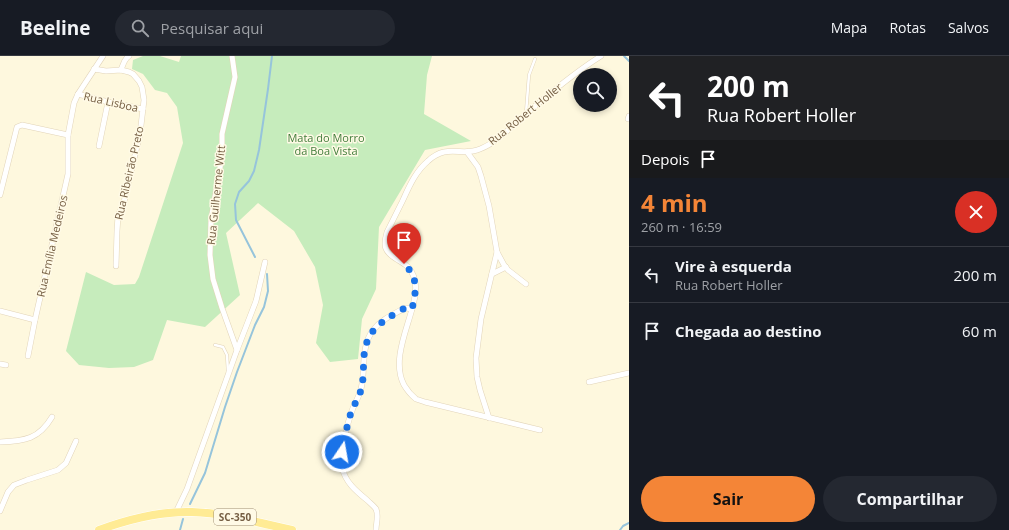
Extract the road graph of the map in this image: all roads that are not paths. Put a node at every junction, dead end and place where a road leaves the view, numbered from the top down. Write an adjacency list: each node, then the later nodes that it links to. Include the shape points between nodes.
1 (103, 56): 6 (street, Rua Emília Medeiros)
2 (129, 56): 7 (street, via 124,61)
3 (232, 56): 27 (street, Rua Guilherme Witt, via 235,77 222,134 222,156 211,220 210,255 213,279)
4 (601, 56): 11 (street, Rua Robert Holler, via 569,78)
5 (535, 59): 11 (lane, via 529,75)
6 (94, 69): 7 (street); 8 (street, Rua Emília Medeiros)
7 (122, 70): 10 (street, Rua Ribeirão Preto, via 133,74 139,81 144,100)
8 (78, 94): 9 (street, Rua Lisboa); 12 (street, Rua Emília Medeiros)
9 (108, 102): 10 (street, Rua Lisboa); 13 (street)
10 (143, 109): 19 (street, Rua Ribeirão Preto, via 130,180 118,216)
11 (526, 114): 14 (street, Rua Robert Holler, via 482,149)
12 (68, 135): 15 (street, via 22,125 17,127); 25 (street, Rua Emília Medeiros, via 68,174)
13 (99, 146)
14 (467, 152): 17 (street, via 481,176 490,206); 23 (street, Rua Robert Holler, via 443,152 424,164 413,178 387,232 385,248 388,253 412,273 416,294)
15 (1, 185): 16 (street)
16 (0, 195)
17 (497, 252): 20 (street); 21 (street)
18 (265, 262): 27 (street, via 256,301)
19 (116, 266)
20 (506, 267): 21 (street); 22 (street)
21 (492, 274): 35 (street, via 481,319 476,358 477,377)
22 (526, 284)
23 (412, 309): 35 (street, Rua Robert Holler, via 399,366 401,379 407,391 425,402); 43 (street, via 403,309 381,322 368,338 361,389 344,438 344,475 350,485 376,509)
24 (0, 311): 25 (street)
25 (35, 320): 28 (street, Rua Emília Medeiros)
26 (215, 345): 32 (lane, via 223,347 227,355)
27 (237, 350): 32 (street)
28 (28, 356)
29 (0, 364): 30 (street)
30 (6, 365)
31 (629, 373): 33 (street)
32 (228, 377): 40 (street)
33 (589, 382)
34 (52, 417): 38 (street, via 38,434 25,440)
35 (489, 418): 36 (street, Rua Robert Holler)
36 (540, 430)
37 (76, 441): 39 (street, via 66,463 58,470 14,485)
38 (0, 442)
39 (0, 511)
40 (176, 512): 41 (main road, SC-350, via 134,518); 42 (main road, SC-350, via 218,514)
41 (99, 530)
42 (292, 530)
43 (376, 530)

